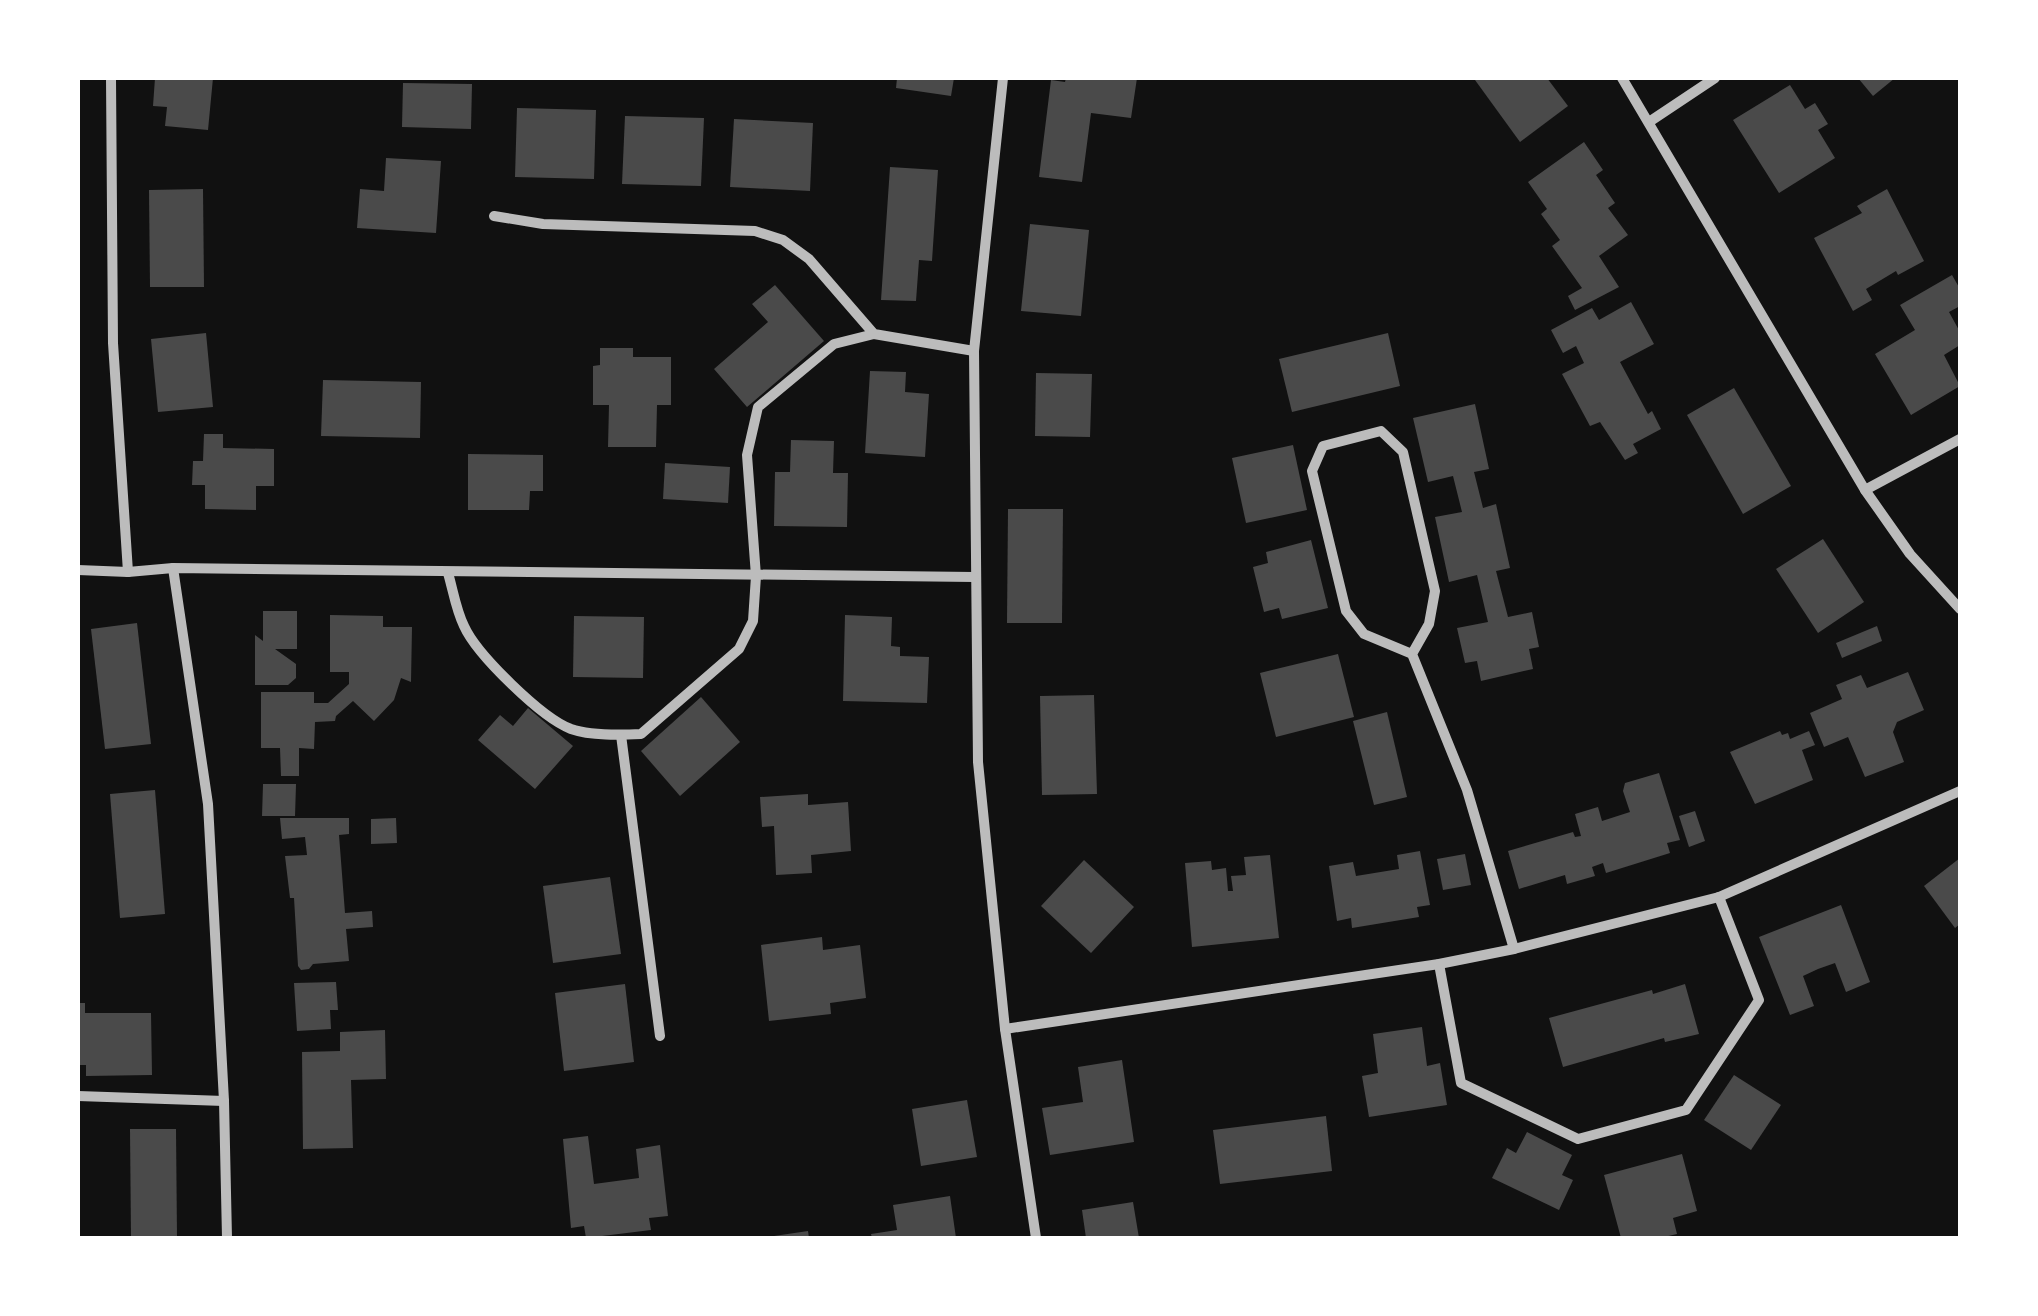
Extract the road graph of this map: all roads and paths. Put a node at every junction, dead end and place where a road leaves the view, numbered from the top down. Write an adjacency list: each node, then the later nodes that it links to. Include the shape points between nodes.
1 (111, 78): 13 (street, via 113,343)
2 (1003, 78): 8 (street)
3 (1622, 78): 5 (street)
4 (1715, 78): 5 (street)
5 (1650, 122): 10 (street)
6 (494, 216): 7 (street, via 769,235 810,260)
7 (874, 334): 8 (street); 15 (street, via 834,344 758,407 746,455)
8 (974, 351): 16 (street)
9 (1960, 439): 10 (street)
10 (1865, 490): 17 (street)
11 (173, 568): 13 (street); 14 (street); 27 (street, via 208,804)
12 (78, 570): 13 (street)
13 (128, 572)
14 (448, 573): 15 (street); 19 (street, via 464,626 520,693 570,729)
15 (756, 576): 16 (street); 19 (street, via 753,621 739,650 641,734)
16 (974, 578): 24 (street, via 978,762)
17 (1960, 609)
18 (1412, 654): 18 (street, via 1429,624 1435,591 1403,452 1381,431 1324,446 1312,471 1346,611 1364,634); 22 (street, via 1468,790)
19 (621, 736): 25 (street)
20 (1960, 791): 21 (street)
21 (1719, 897): 22 (street); 23 (street, via 1759,1000 1686,1110 1578,1140 1461,1083)
22 (1514, 949): 23 (street)
23 (1439, 964): 24 (street)
24 (1005, 1030): 29 (street)
25 (660, 1036)
26 (78, 1096): 27 (street)
27 (224, 1101): 28 (street)
28 (227, 1238)
29 (1036, 1238)

